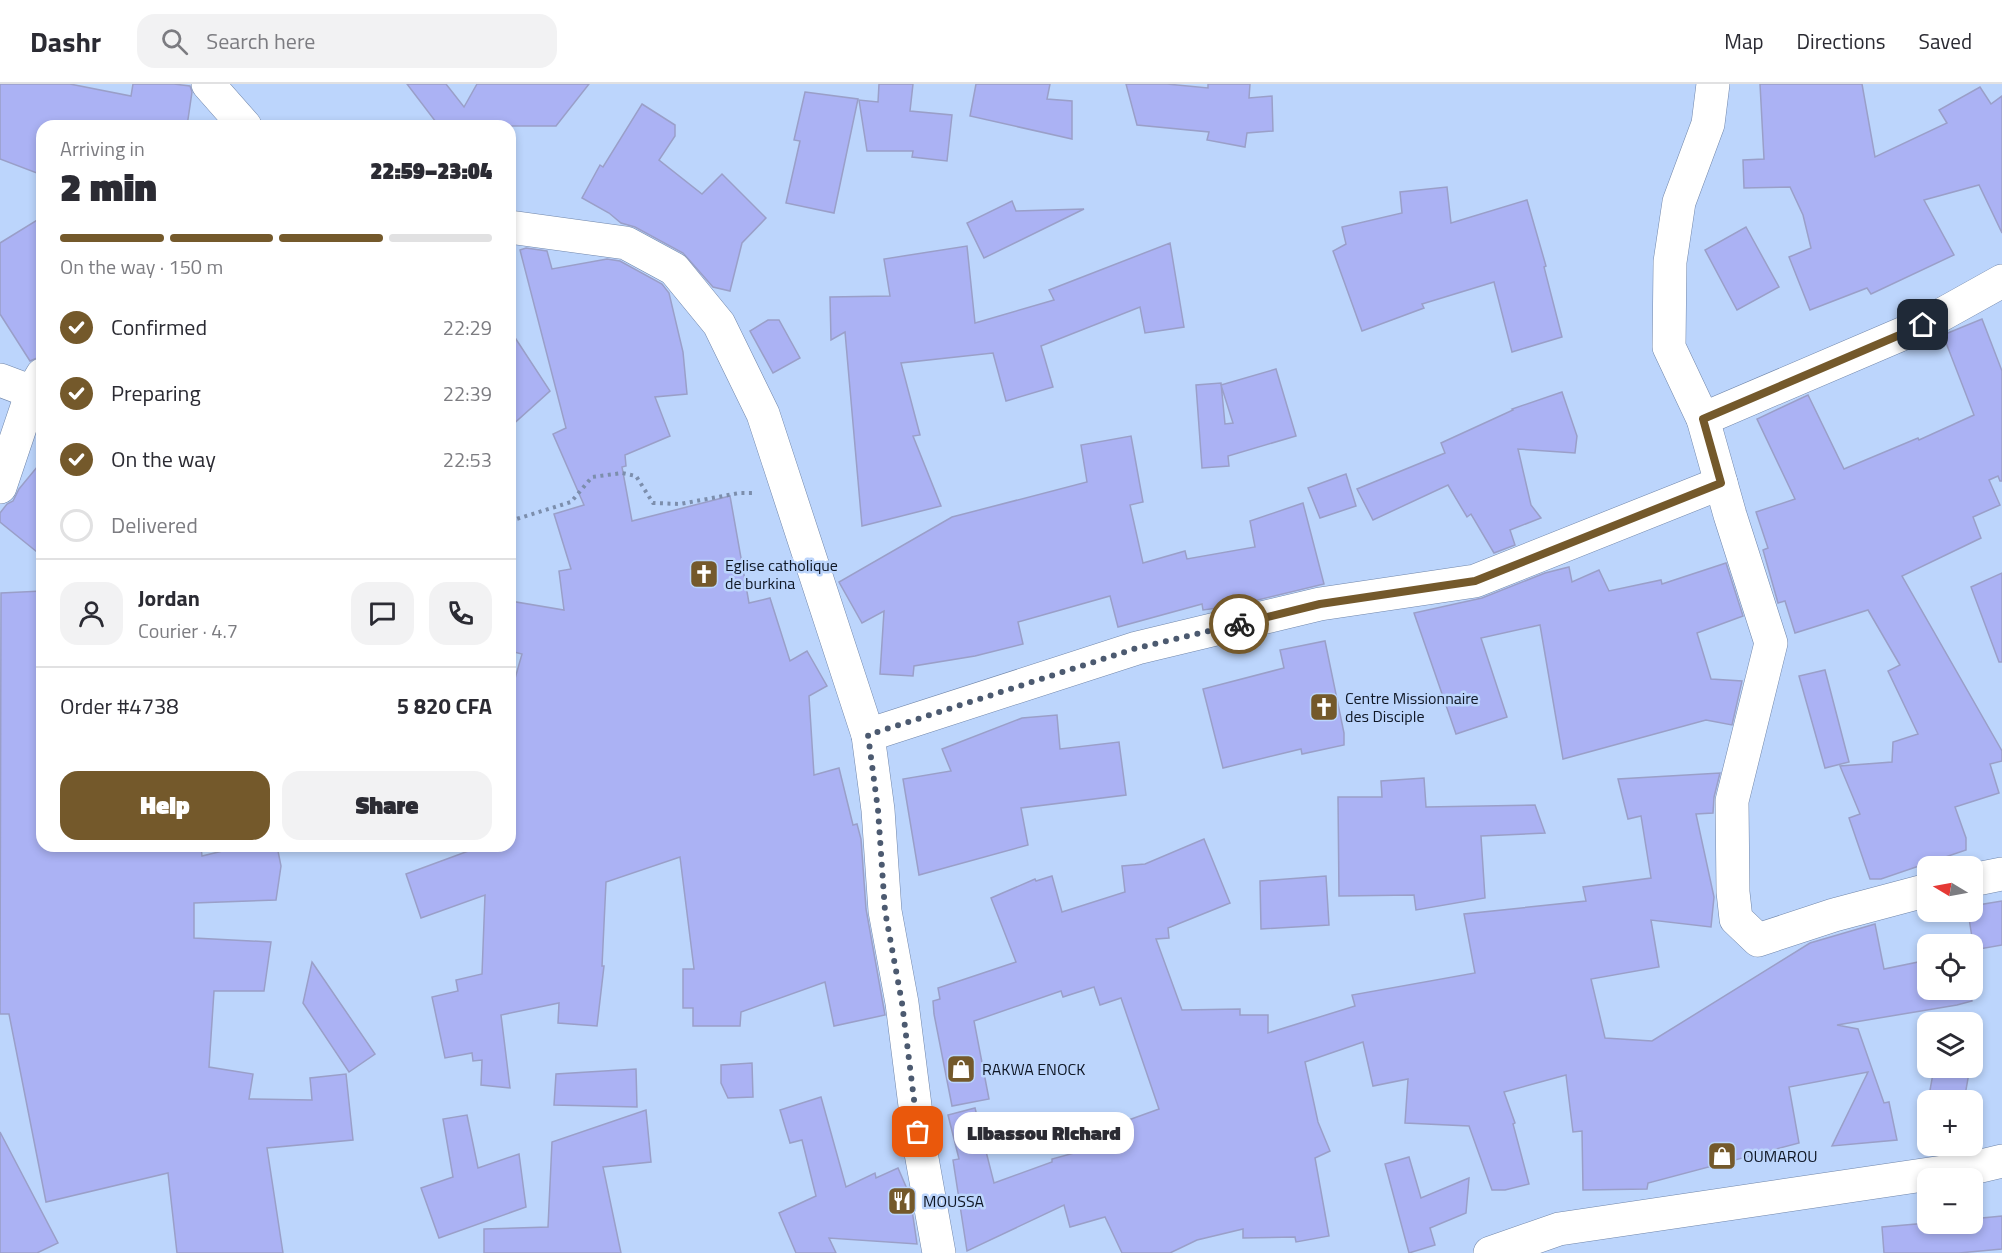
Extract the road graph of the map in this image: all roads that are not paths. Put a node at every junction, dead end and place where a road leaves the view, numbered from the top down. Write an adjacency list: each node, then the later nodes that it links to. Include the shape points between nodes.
1 (208, 84): 3 (street)
2 (1713, 84): 9 (street, via 1708,124 1679,202 1670,262 1669,347)
3 (234, 120)
4 (516, 228): 12 (street, via 626,243 674,269 719,324 763,414)
5 (2002, 281): 9 (street, via 1923,325)
6 (0, 380): 7 (street)
7 (36, 384)
8 (36, 387): 11 (street)
9 (1703, 419): 10 (street)
10 (1721, 483): 12 (street, via 1475,581 1320,604 1137,648); 15 (street, via 1771,643 1732,801 1736,920 1758,940)
11 (0, 487)
12 (868, 735): 17 (street, via 885,911)
13 (2002, 874): 14 (street)
14 (1983, 878)
15 (1917, 893)
16 (2002, 1161): 18 (street, via 1558,1228)
17 (939, 1253)
18 (1490, 1253)

